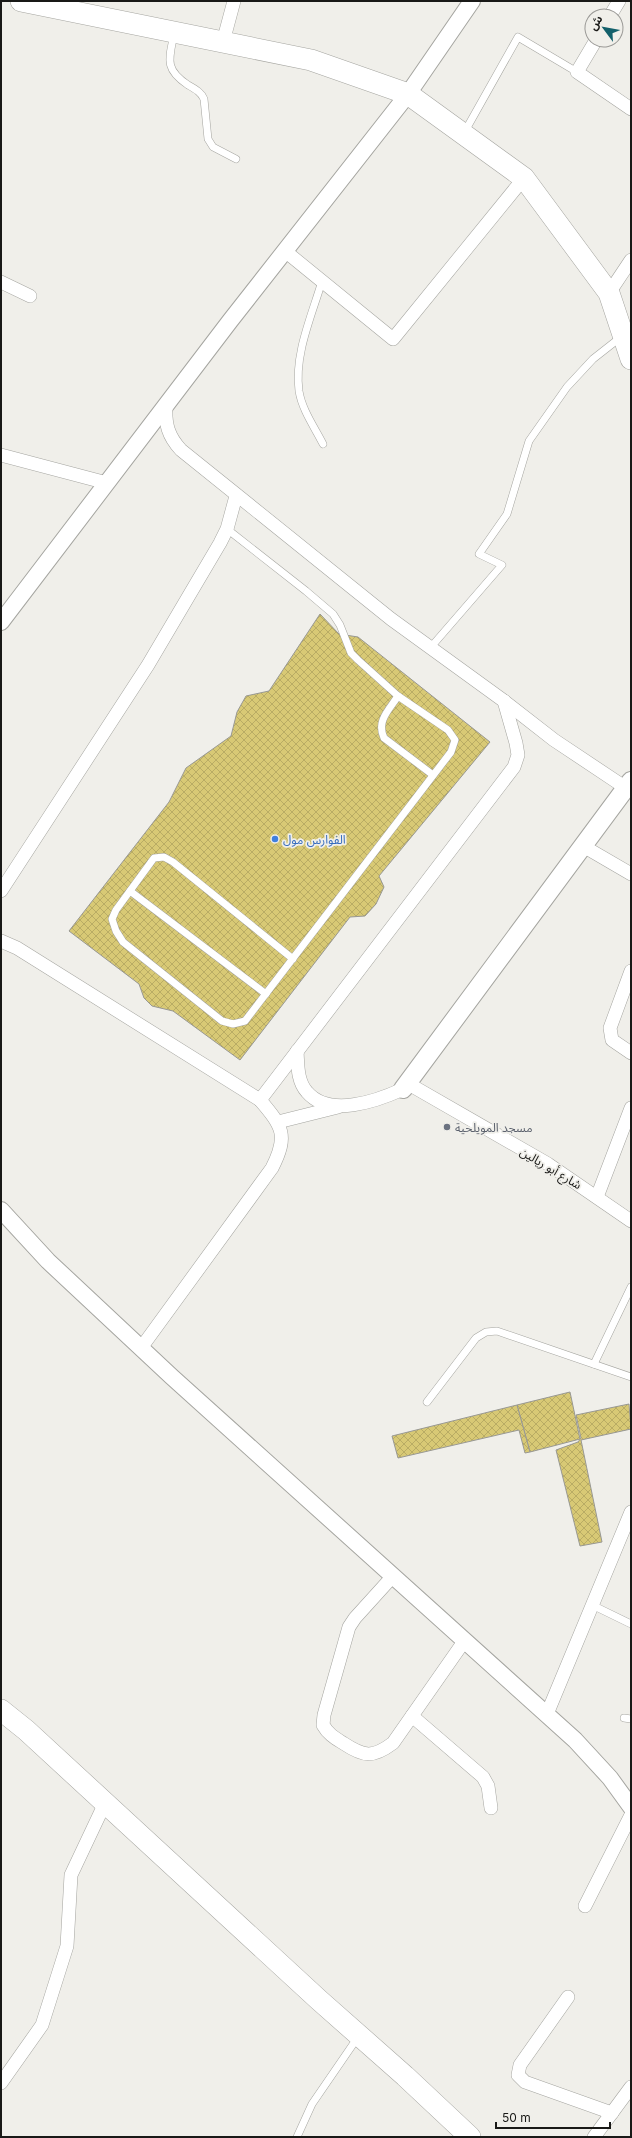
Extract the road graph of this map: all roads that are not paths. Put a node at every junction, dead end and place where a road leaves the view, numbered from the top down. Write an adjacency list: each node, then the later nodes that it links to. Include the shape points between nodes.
1 (21, 1): 4 (main road)
2 (234, 1): 6 (street)
3 (472, 1): 9 (street)
4 (88, 8): 5 (main road)
5 (174, 32): 6 (main road); 12 (lane, via 170,68 179,79 202,94 208,139 213,147)
6 (224, 42): 9 (main road, via 311,60)
7 (591, 48): 8 (street)
8 (577, 72): 10 (street); 11 (lane, via 518,37)
9 (408, 94): 11 (main road); 14 (street)
10 (631, 109)
11 (463, 134): 13 (main road)
12 (236, 159)
13 (524, 178): 16 (street, via 393,339); 18 (main road)
14 (285, 251): 16 (street); 22 (street)
15 (631, 260): 18 (street)
16 (322, 281): 23 (lane, via 301,352 299,372 300,392)
17 (1, 282): 19 (street)
18 (609, 293): 20 (main road)
19 (30, 296)
20 (623, 336): 21 (main road); 29 (lane, via 593,359 567,387 529,441 507,514 479,554 502,565)
21 (631, 359)
22 (166, 406): 25 (street); 26 (street, via 165,420 171,440)
23 (323, 444)
24 (1, 455): 25 (street)
25 (108, 482): 28 (street)
26 (236, 496): 27 (street); 29 (street, via 391,619)
27 (227, 529): 30 (lane, via 333,614 351,653); 36 (street, via 148,665)
28 (1, 622)
29 (432, 648): 31 (street)
30 (398, 696): 32 (lane, via 382,720 380,729 384,738); 32 (lane, via 448,730 455,740 451,752)
31 (504, 701): 33 (street, via 554,740); 42 (street, via 518,755 514,767)
32 (433, 775): 39 (lane)
33 (629, 784): 34 (main road)
34 (583, 846): 35 (street); 44 (main road)
35 (631, 874)
36 (1, 891)
37 (130, 891): 39 (lane, via 154,858 164,857); 41 (lane); 41 (lane, via 112,919 123,942 222,1021 233,1024 245,1022)
38 (1, 941): 45 (street, via 17,948)
39 (293, 959): 41 (lane)
40 (631, 971): 43 (street, via 610,1028 612,1040)
41 (266, 994)
42 (297, 1051): 45 (street); 46 (street, via 298,1070 306,1092 330,1105)
43 (631, 1053)
44 (405, 1086): 46 (street, via 383,1098); 50 (street, شارع أبو ريالين, via 548,1164)
45 (260, 1100): 48 (street)
46 (342, 1106): 48 (street)
47 (631, 1108): 49 (street)
48 (278, 1122): 54 (street, via 282,1135 280,1153 272,1168)
49 (627, 1132): 50 (street)
50 (597, 1197): 52 (street, شارع أبو ريالين)
51 (1, 1210): 54 (street, via 48,1261)
52 (631, 1221)
53 (631, 1287): 55 (lane)
54 (141, 1348): 59 (street)
55 (594, 1364): 56 (lane); 57 (lane, via 497,1331 486,1332 476,1338)
56 (631, 1377)
57 (427, 1402)
58 (631, 1512): 60 (street)
59 (393, 1576): 62 (street); 65 (street, via 349,1628 323,1725 328,1733 358,1753 372,1754 393,1743)
60 (592, 1605): 61 (lane); 64 (street)
61 (631, 1624)
62 (465, 1640): 64 (street); 65 (street)
63 (1, 1710): 67 (main road)
64 (547, 1714): 69 (street, via 610,1778)
65 (412, 1716): 70 (street, via 483,1777 488,1786)
66 (1, 1722): 67 (street)
67 (26, 1730): 68 (main road)
68 (105, 1803): 74 (main road); 75 (street, via 71,1875 67,1946 42,2025)
69 (631, 1807)
70 (492, 1808)
71 (631, 1815): 72 (street)
72 (585, 1906)
73 (568, 1997): 77 (street, via 520,2065 518,2075 525,2082)
74 (359, 2035): 78 (lane, via 312,2104); 79 (main road)
75 (1, 2083)
76 (631, 2086): 77 (street)
77 (612, 2113): 80 (street)
78 (297, 2137)
79 (470, 2137)
80 (594, 2137)

